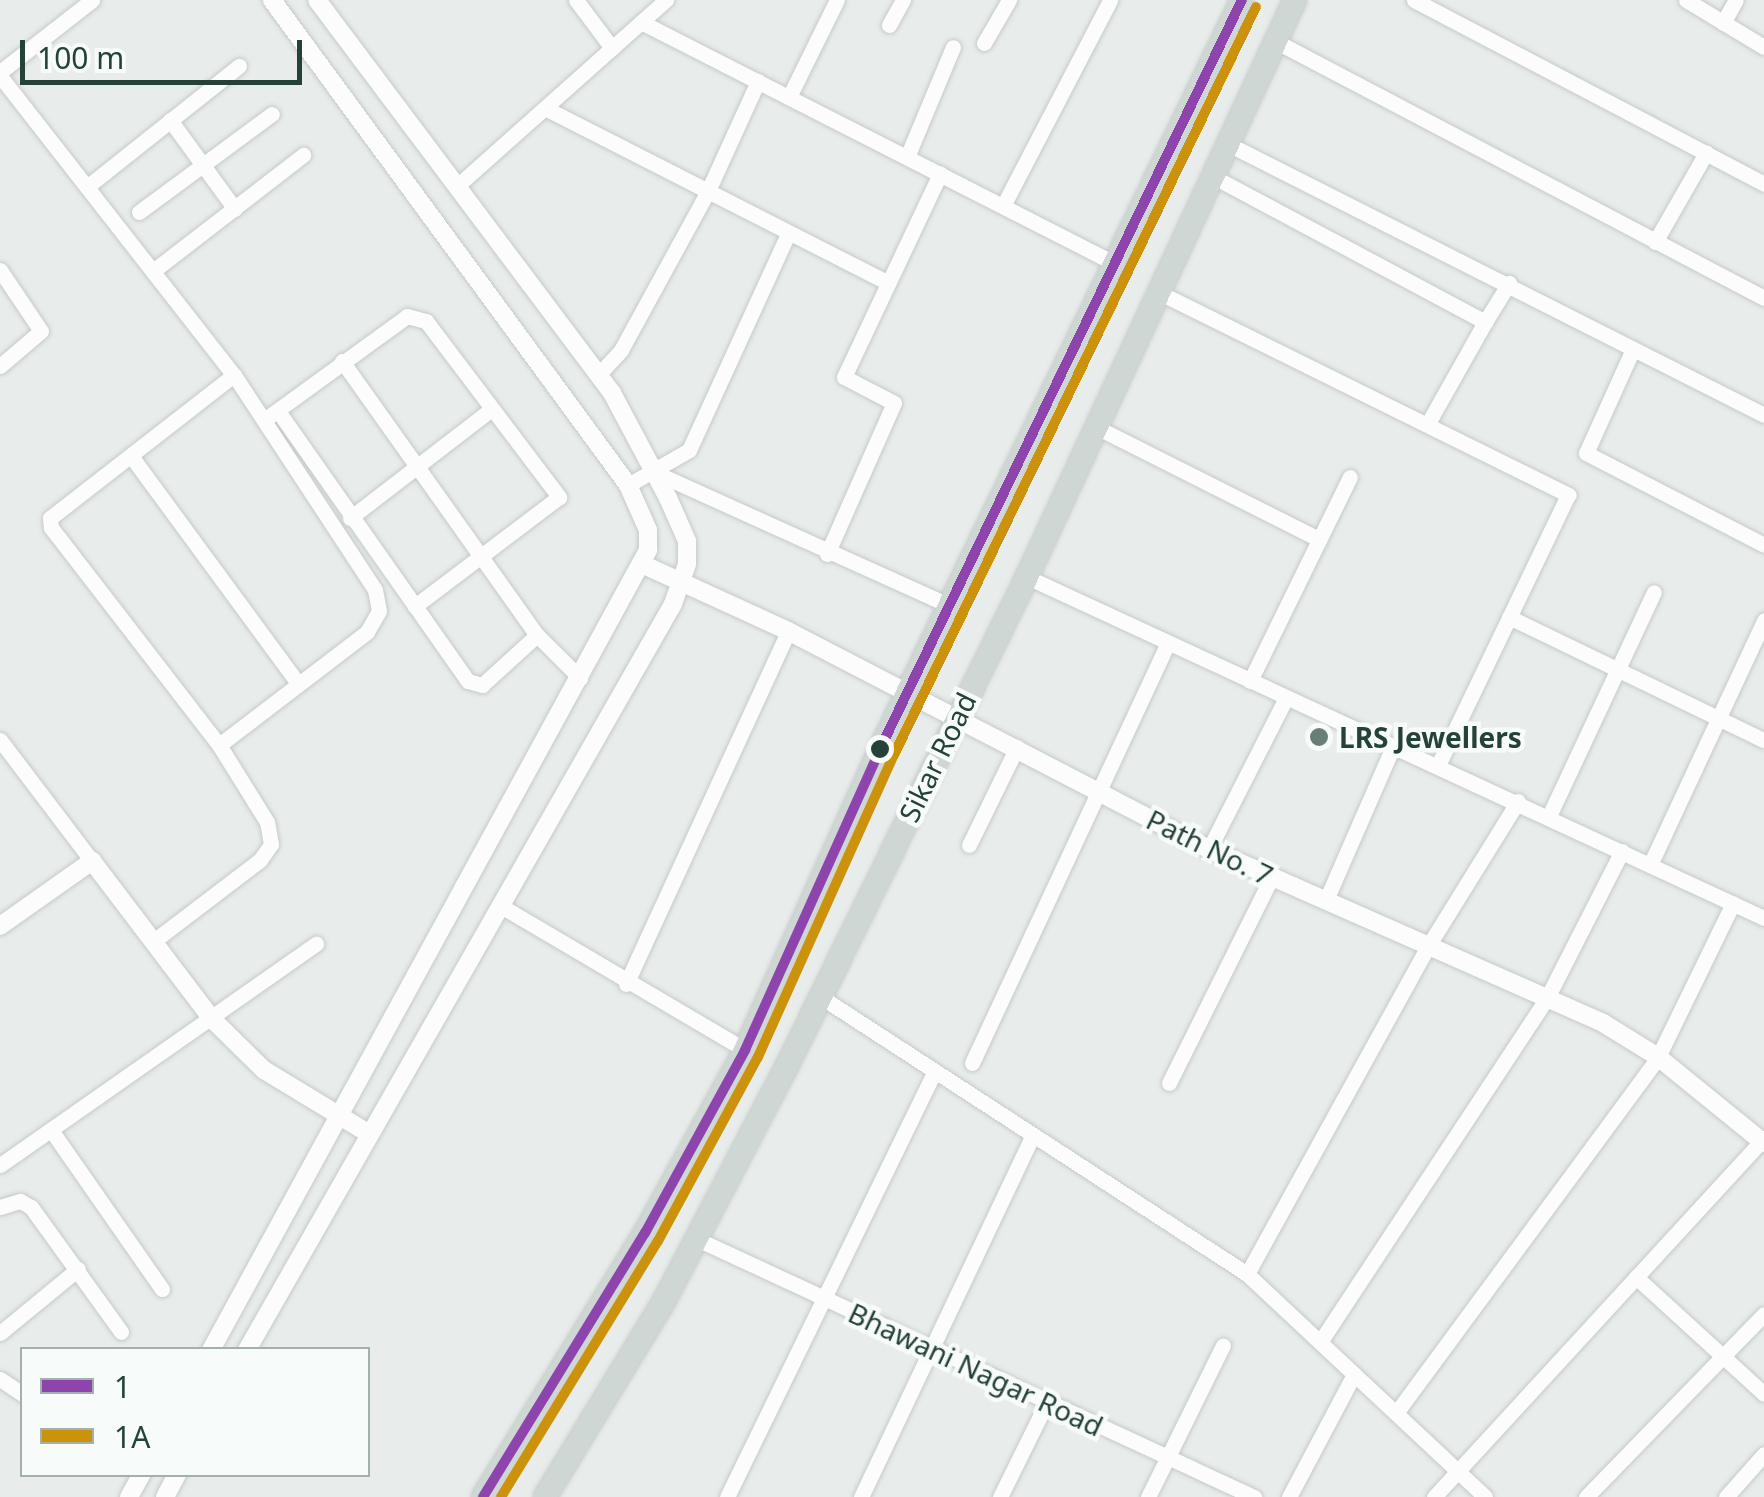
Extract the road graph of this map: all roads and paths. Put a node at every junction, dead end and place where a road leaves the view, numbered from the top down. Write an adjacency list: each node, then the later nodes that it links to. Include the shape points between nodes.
1 (92, 0): 24 (street)
2 (272, 0): 68 (street)
3 (317, 0): 39 (street)
4 (576, 0): 21 (street)
5 (666, 0): 15 (street)
6 (837, 0): 26 (street)
7 (903, 0): 17 (street)
8 (1009, 0): 19 (street)
9 (1110, 0): 41 (street)
10 (1242, 0): 46 (main road)
11 (1295, 0): 18 (main road, Sikar Road)
12 (1414, 0): 31 (street)
13 (1686, 0): 16 (street)
14 (1736, 0): 16 (street)
15 (641, 22): 21 (street); 25 (street)
16 (1724, 23): 22 (street)
17 (889, 25)
18 (1275, 42): 30 (main road, Sikar Road); 45 (street)
19 (984, 44)
20 (953, 47): 33 (street)
21 (612, 48): 27 (street)
22 (1764, 48)
23 (239, 66): 29 (street)
24 (0, 74): 38 (street)
25 (758, 80): 26 (street); 40 (street)
26 (789, 97): 33 (street)
27 (545, 108): 39 (street); 40 (street)
28 (272, 114): 34 (street)
29 (170, 120): 34 (street); 38 (street)
30 (1226, 143): 36 (main road, Sikar Road); 50 (street)
31 (1706, 153): 37 (street); 45 (street)
32 (302, 155): 42 (street)
33 (907, 157): 35 (street)
34 (204, 164): 42 (street); 43 (street)
35 (940, 174): 41 (street); 49 (street)
36 (1212, 176): 51 (main road, Sikar Road); 53 (street)
37 (1764, 184)
38 (88, 186): 48 (street)
39 (457, 186): 58 (street)
40 (707, 193): 44 (street); 58 (street, via 621,350)
41 (1004, 204): 46 (street)
42 (235, 209): 48 (street)
43 (138, 212)
44 (788, 234): 49 (street); 66 (street, via 689,450)
45 (1655, 242): 52 (street)
46 (1116, 264): 79 (main road)
47 (0, 270): 56 (street, via 41,331)
48 (153, 270): 57 (street)
49 (888, 283): 72 (street, via 844,378 894,404)
50 (1509, 283): 53 (street); 54 (street)
51 (1158, 292): 62 (street); 63 (main road, Sikar Road)
52 (1764, 298)
53 (1485, 322): 62 (street)
54 (1633, 350): 61 (street); 71 (street, via 1586,453)
55 (342, 362): 59 (street, via 407,316 417,316); 60 (street); 65 (street)
56 (0, 366)
57 (234, 375): 60 (street); 64 (street)
58 (598, 375): 66 (street)
59 (490, 410): 65 (street); 73 (street, via 559,497)
60 (271, 415): 69 (street); 88 (street, via 375,590 380,611 368,632)
61 (1764, 415)
62 (1428, 423): 80 (street, via 1568,494)
63 (1096, 428): 70 (street); 75 (main road, Sikar Road)
64 (131, 456): 88 (street, via 200,542); 96 (street, via 54,510 51,528)
65 (413, 466): 69 (street); 73 (street)
66 (656, 473): 68 (street); 72 (street); 76 (street, via 686,541)
67 (1350, 477): 70 (street)
68 (628, 484): 74 (street, via 648,530)
69 (350, 518): 78 (street)
70 (1320, 539): 89 (street)
71 (1764, 544)
72 (828, 554): 79 (street)
73 (479, 556): 78 (street); 83 (street)
74 (644, 565): 76 (street, Path No. 7); 87 (street)
75 (1028, 577): 84 (street); 92 (main road, Sikar Road)
76 (683, 581): 82 (street, Path No. 7); 111 (street)
77 (1654, 592): 86 (street)
78 (415, 606): 83 (street, via 476,686)
79 (952, 607): 90 (main road)
80 (1509, 617): 86 (street); 99 (street)
81 (1764, 620): 85 (street)
82 (788, 631): 90 (street, Path No. 7); 117 (street)
83 (536, 635): 87 (street)
84 (1168, 642): 89 (street); 100 (street)
85 (1759, 645): 93 (street)
86 (1618, 668): 93 (street); 102 (street)
87 (580, 678): 126 (street)
88 (296, 682): 96 (street)
89 (1250, 682): 91 (street)
90 (910, 693): 92 (street, Path No. 7); 121 (main road)
91 (1285, 700): 98 (street); 104 (street)
92 (957, 716): 97 (street, Path No. 7); 118 (main road, Sikar Road)
93 (1720, 721): 95 (street); 107 (street)
94 (0, 740): 106 (street)
95 (1764, 740)
96 (219, 745): 114 (street, via 268,822 271,844)
97 (1016, 746): 100 (street, Path No. 7); 103 (street)
98 (1393, 747): 99 (street); 109 (street)
99 (1439, 764): 101 (street)
100 (1095, 789): 104 (street, Path No. 7); 123 (street)
101 (1518, 801): 102 (street); 115 (street)
102 (1549, 816): 105 (street)
103 (969, 845)
104 (1209, 849): 108 (street, Path No. 7)
105 (1622, 850): 107 (street); 119 (street)
106 (92, 861): 113 (street); 114 (street)
107 (1650, 865): 110 (street)
108 (1272, 878): 109 (street, Path No. 7); 125 (street)
109 (1326, 900): 115 (street, Path No. 7)
110 (1733, 904): 112 (street); 122 (street)
111 (501, 906): 117 (street); 128 (street)
112 (1764, 918)
113 (0, 926)
114 (155, 940): 120 (street)
115 (1430, 943): 119 (street, Path No. 7); 135 (street)
116 (316, 944): 120 (street)
117 (626, 984): 121 (street)
118 (821, 997): 124 (street); 133 (main road, Sikar Road)
119 (1548, 998): 122 (street, Path No. 7); 142 (street)
120 (211, 1018): 126 (street, via 264,1070); 127 (street)
121 (745, 1050): 155 (main road, via 644,1233)
122 (1658, 1057): 130 (street, Path No. 7); 151 (street)
123 (972, 1063)
124 (935, 1072): 129 (street); 138 (street)
125 (1169, 1083)
126 (338, 1118): 128 (street); 145 (street)
127 (51, 1130): 131 (street); 137 (street)
128 (368, 1133): 146 (street)
129 (1033, 1135): 135 (street); 144 (street)
130 (1763, 1141): 136 (street)
131 (0, 1166)
132 (0, 1208): 134 (street, via 20,1201 31,1208)
133 (698, 1240): 138 (street, Bhawani Nagar Road); 156 (main road, Sikar Road)
134 (78, 1269): 140 (street); 141 (street)
135 (1247, 1274): 142 (street)
136 (1636, 1277): 147 (street); 154 (street)
137 (162, 1289)
138 (825, 1297): 144 (street, Bhawani Nagar Road); 157 (street)
139 (1764, 1314): 147 (street)
140 (122, 1332)
141 (0, 1333)
142 (1320, 1342): 148 (street)
143 (1223, 1345): 153 (street)
144 (933, 1346): 150 (street, Bhawani Nagar Road); 158 (street)
145 (212, 1347)
146 (249, 1347)
147 (1722, 1356): 149 (street); 165 (street)
148 (1354, 1374): 151 (street); 162 (street)
149 (1764, 1394)
150 (1046, 1404): 153 (street, Bhawani Nagar Road); 159 (street)
151 (1396, 1413): 154 (street)
152 (1764, 1454): 166 (street)
153 (1167, 1458): 160 (street); 161 (street, Bhawani Nagar Road)
154 (1455, 1469): 163 (street); 164 (street)
155 (483, 1497)
156 (545, 1497)
157 (728, 1497)
158 (861, 1497)
159 (1000, 1497)
160 (1148, 1497)
161 (1254, 1497)
162 (1289, 1497)
163 (1434, 1497)
164 (1485, 1497)
165 (1586, 1497)
166 (1726, 1497)

